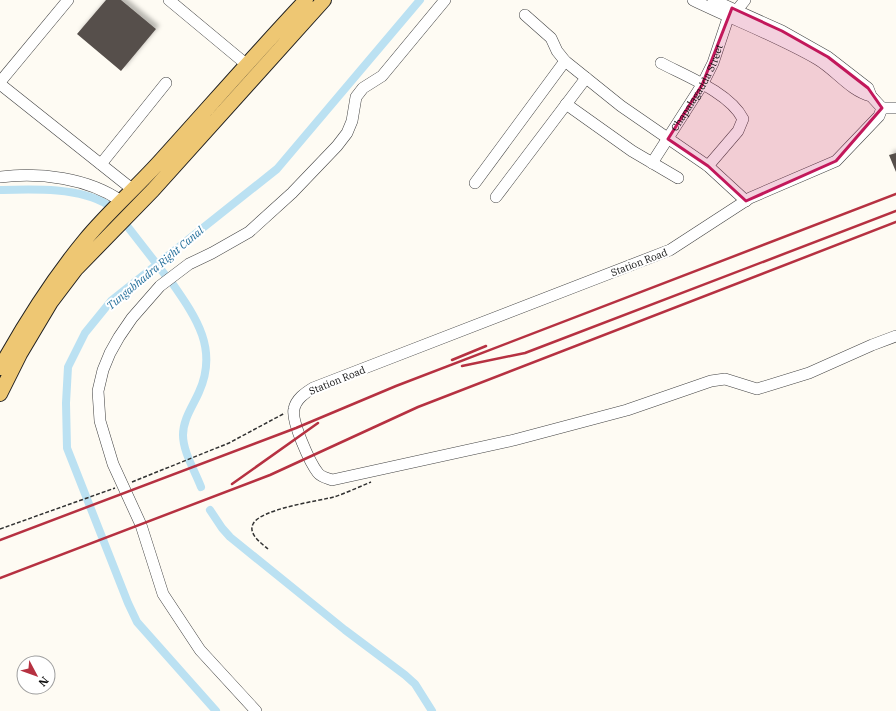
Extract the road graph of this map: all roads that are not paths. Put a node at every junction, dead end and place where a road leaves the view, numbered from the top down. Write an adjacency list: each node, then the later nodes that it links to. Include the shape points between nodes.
1 (68, 0): 15 (street)
2 (169, 0): 13 (street)
3 (306, 0): 13 (main road)
4 (324, 0): 34 (main road, via 153,190 76,269 47,309)
5 (445, 0): 35 (street, via 382,76 363,88 356,97 347,133 315,170 249,232 212,254 188,264 160,286 119,337 110,353 98,391 98,407 106,444 141,525 163,594 200,650)
6 (693, 0): 9 (street)
7 (713, 0): 9 (street)
8 (746, 0): 9 (street)
9 (732, 12): 17 (street, Chapalagadda Street); 19 (street, via 819,60 862,94 871,96)
10 (525, 15): 11 (street, via 551,38)
11 (565, 61): 14 (street); 27 (street)
12 (661, 63): 17 (street)
13 (246, 64): 28 (main road, via 161,161)
14 (586, 78): 18 (street); 21 (street)
15 (0, 83): 23 (street)
16 (166, 83): 23 (street)
17 (702, 85): 21 (street, Chapalagadda Street); 24 (street, via 732,104 743,119 738,130)
18 (566, 104): 22 (street, via 612,138); 29 (street)
19 (882, 108): 20 (street); 30 (street, Station Road, via 879,116 836,161)
20 (896, 108)
21 (668, 139): 22 (street, Chapalagadda Street); 24 (street)
22 (652, 163): 26 (street)
23 (101, 164): 28 (street)
24 (708, 166): 30 (street)
25 (0, 177): 31 (street, via 33,176 63,180 97,187)
26 (678, 178)
27 (475, 182)
28 (132, 189): 31 (main road)
29 (496, 197)
30 (746, 200): 32 (street, Station Road, via 670,250 312,388 301,397 294,409 296,428 318,473 332,480 514,440 627,410 725,379 757,389 809,374)
31 (122, 201): 33 (main road, via 86,239 60,272 32,313)
32 (896, 336)
33 (0, 368)
34 (0, 394)
35 (256, 711)

